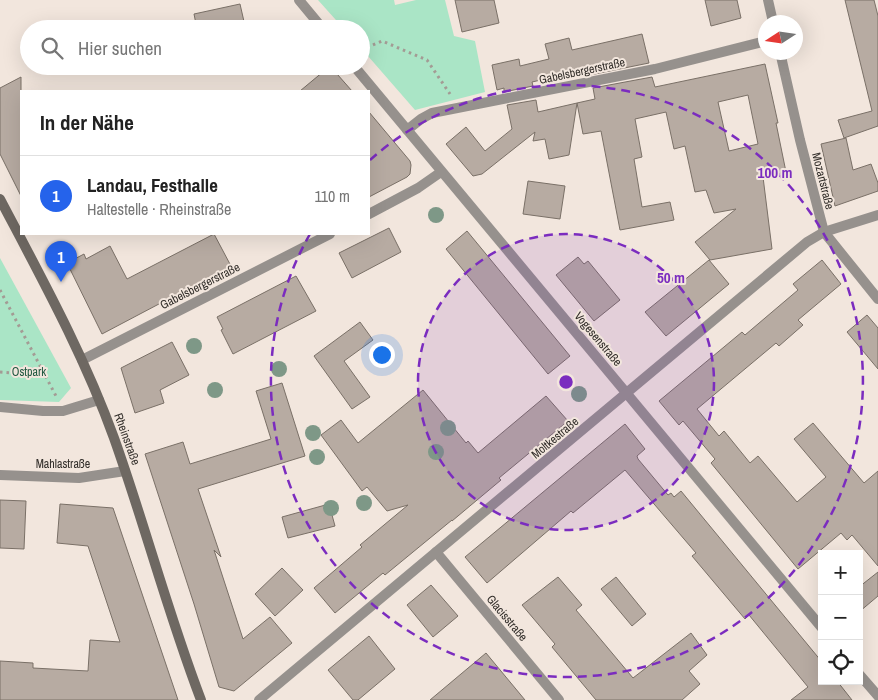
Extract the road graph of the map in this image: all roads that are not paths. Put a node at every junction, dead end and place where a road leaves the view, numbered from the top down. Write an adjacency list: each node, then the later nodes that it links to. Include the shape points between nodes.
1 (299, 0): 4 (street)
2 (768, 0): 3 (street)
3 (771, 15)
4 (316, 20)
5 (758, 44): 8 (street, Gabelsbergerstraße, via 655,69 458,108 426,116)
6 (782, 60): 13 (street, Mozartstraße)
7 (361, 75): 8 (street, Vogesenstraße)
8 (407, 130): 9 (street, Vogesenstraße)
9 (441, 172): 11 (street); 17 (street, Vogesenstraße)
10 (0, 199): 16 (main road, Rheinstraße)
11 (370, 213)
12 (878, 215): 13 (street, Moltkestraße)
13 (824, 232): 15 (street, Mozartstraße); 17 (street, Moltkestraße, via 807,242)
14 (328, 235): 16 (street, Gabelsbergerstraße)
15 (878, 299)
16 (82, 360): 18 (main road, Rheinstraße)
17 (628, 393): 22 (street, Moltkestraße); 23 (street, Vogesenstraße)
18 (99, 400): 19 (street, via 63,411); 20 (main road, Rheinstraße)
19 (0, 407)
20 (125, 471): 21 (street, Mahlastraße, via 79,478); 26 (main road, Rheinstraße)
21 (0, 475)
22 (436, 552): 27 (street, Moltkestraße); 28 (street, Glacisstraße)
23 (818, 623)
24 (863, 679): 25 (street)
25 (878, 696)
26 (201, 700)
27 (259, 700)
28 (558, 700)

